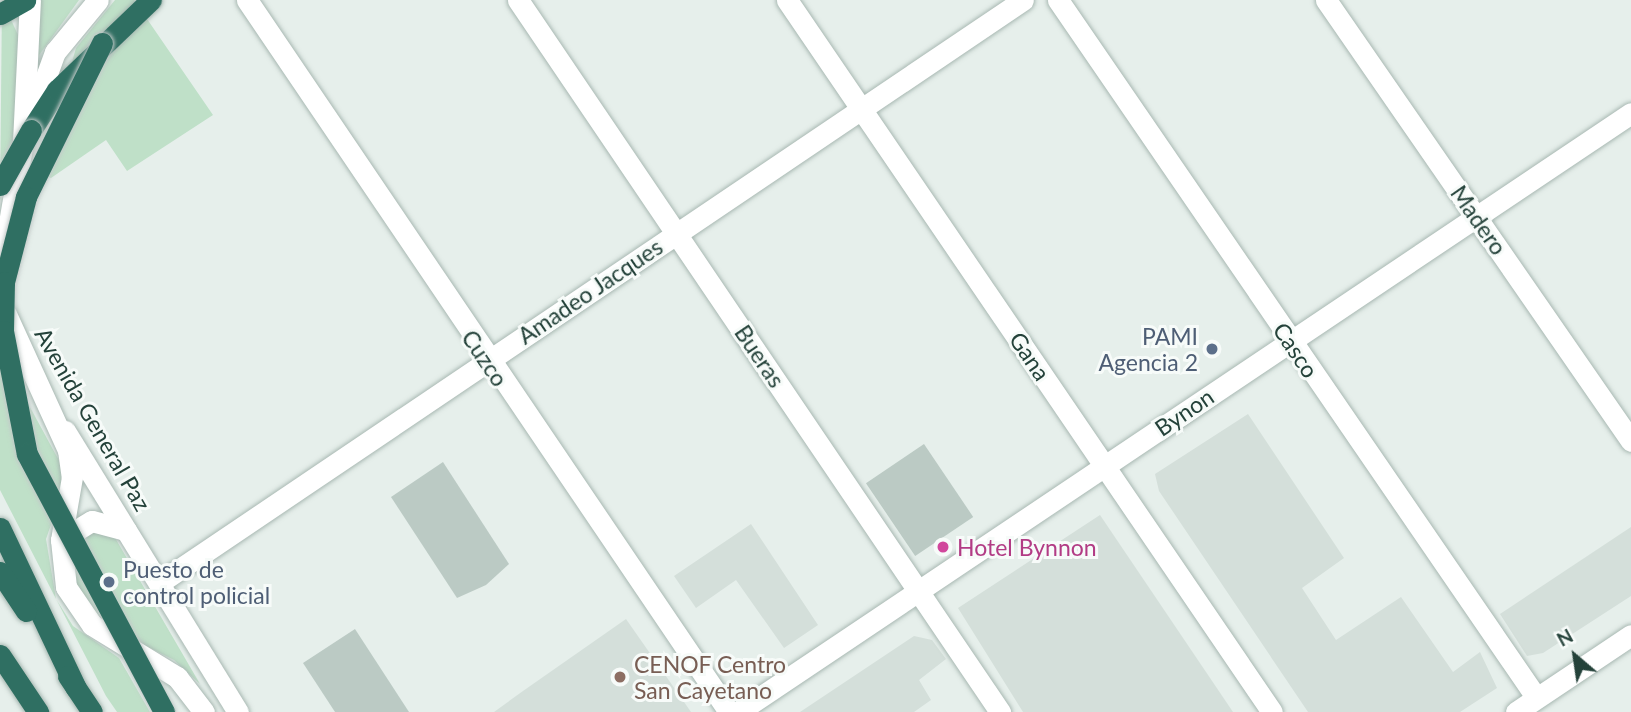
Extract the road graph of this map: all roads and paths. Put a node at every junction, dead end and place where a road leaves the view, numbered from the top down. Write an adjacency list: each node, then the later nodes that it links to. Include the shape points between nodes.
1 (28, 0): 10 (highway); 14 (street, Avenida General Paz)
2 (98, 0): 14 (street, via 55,52)
3 (151, 0): 11 (highway)
4 (247, 0): 19 (street, Cuzco)
5 (517, 0): 17 (street, Bueras)
6 (787, 0): 12 (street, Gana)
7 (1023, 0): 12 (street, Amadeo Jacques)
8 (1058, 0): 18 (street, Casco)
9 (1326, 0): 16 (street, Madero)
10 (0, 14)
11 (102, 43): 15 (highway, bridge, via 57,90); 35 (highway, bridge, via 26,197 5,282 3,331 27,454)
12 (862, 108): 17 (street, Amadeo Jacques); 22 (street, Gana)
13 (1631, 113): 16 (street, Bynon)
14 (23, 142): 20 (street, Avenida General Paz, via 0,274 6,317)
15 (0, 185)
16 (1477, 217): 18 (street, Bynon); 21 (street, Madero)
17 (676, 232): 19 (street, Amadeo Jacques); 28 (street, Bueras)
18 (1290, 342): 22 (street, Bynon); 32 (street, Casco)
19 (487, 361): 27 (street, Amadeo Jacques); 38 (street, Cuzco)
20 (53, 411): 24 (street, Avenida General Paz); 25 (street, via 72,477)
21 (1631, 441)
22 (1104, 466): 28 (street, Bynon); 41 (street, Gana)
23 (0, 528): 31 (highway)
24 (126, 530): 25 (street, via 92,521); 27 (street, Avenida General Paz)
25 (61, 540): 36 (street, via 66,587 82,614 177,677)
26 (0, 572): 31 (highway)
27 (159, 583): 37 (street, Avenida General Paz)
28 (918, 591): 39 (street, Bynon); 40 (street, Bueras)
29 (1631, 635): 32 (street)
30 (0, 655): 33 (highway)
31 (76, 688): 34 (highway)
32 (1536, 698): 42 (street)
33 (38, 712)
34 (92, 712)
35 (164, 712)
36 (204, 712)
37 (239, 712)
38 (729, 712)
39 (738, 712)
40 (1000, 712)
41 (1272, 712)
42 (1516, 712)

